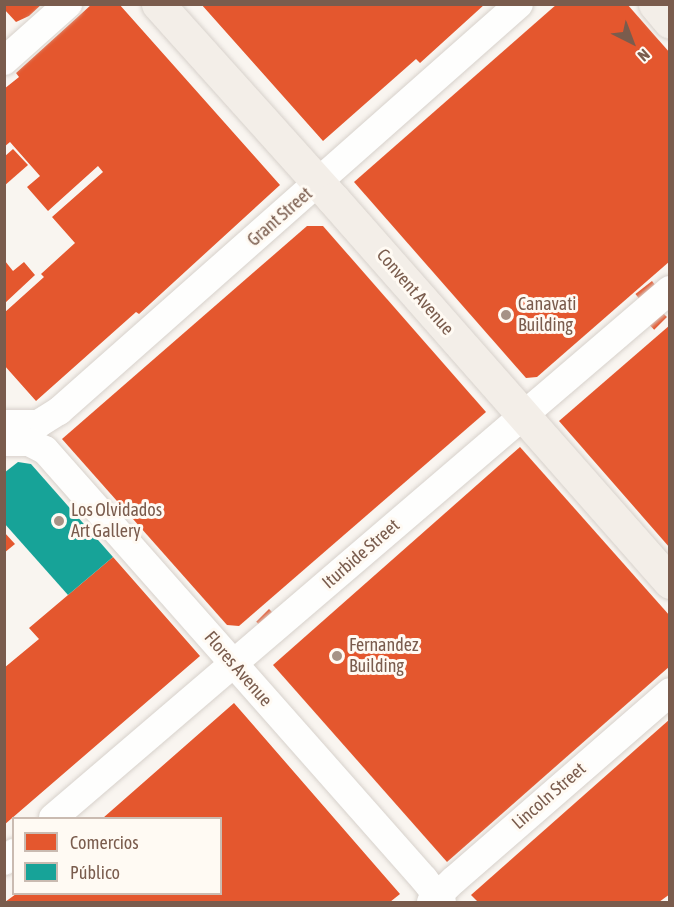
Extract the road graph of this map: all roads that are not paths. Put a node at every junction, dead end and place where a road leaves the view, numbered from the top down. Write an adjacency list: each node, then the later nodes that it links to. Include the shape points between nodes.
1 (68, 4): 6 (street)
2 (158, 4): 7 (main road, Convent Avenue)
3 (519, 4): 7 (street, Grant Street)
4 (654, 4): 5 (main road)
5 (669, 22)
6 (4, 61)
7 (319, 183): 9 (main road, Convent Avenue); 11 (street, Grant Street, via 59,411)
8 (669, 290): 9 (street, Iturbide Street)
9 (523, 414): 12 (main road, Convent Avenue); 13 (street, Iturbide Street)
10 (4, 424): 11 (street)
11 (24, 436): 13 (street, Flores Avenue, via 45,450)
12 (669, 582)
13 (233, 663): 15 (street, Iturbide Street); 16 (street, Flores Avenue)
14 (669, 692): 16 (street, Lincoln Street)
15 (56, 817)
16 (436, 900)

